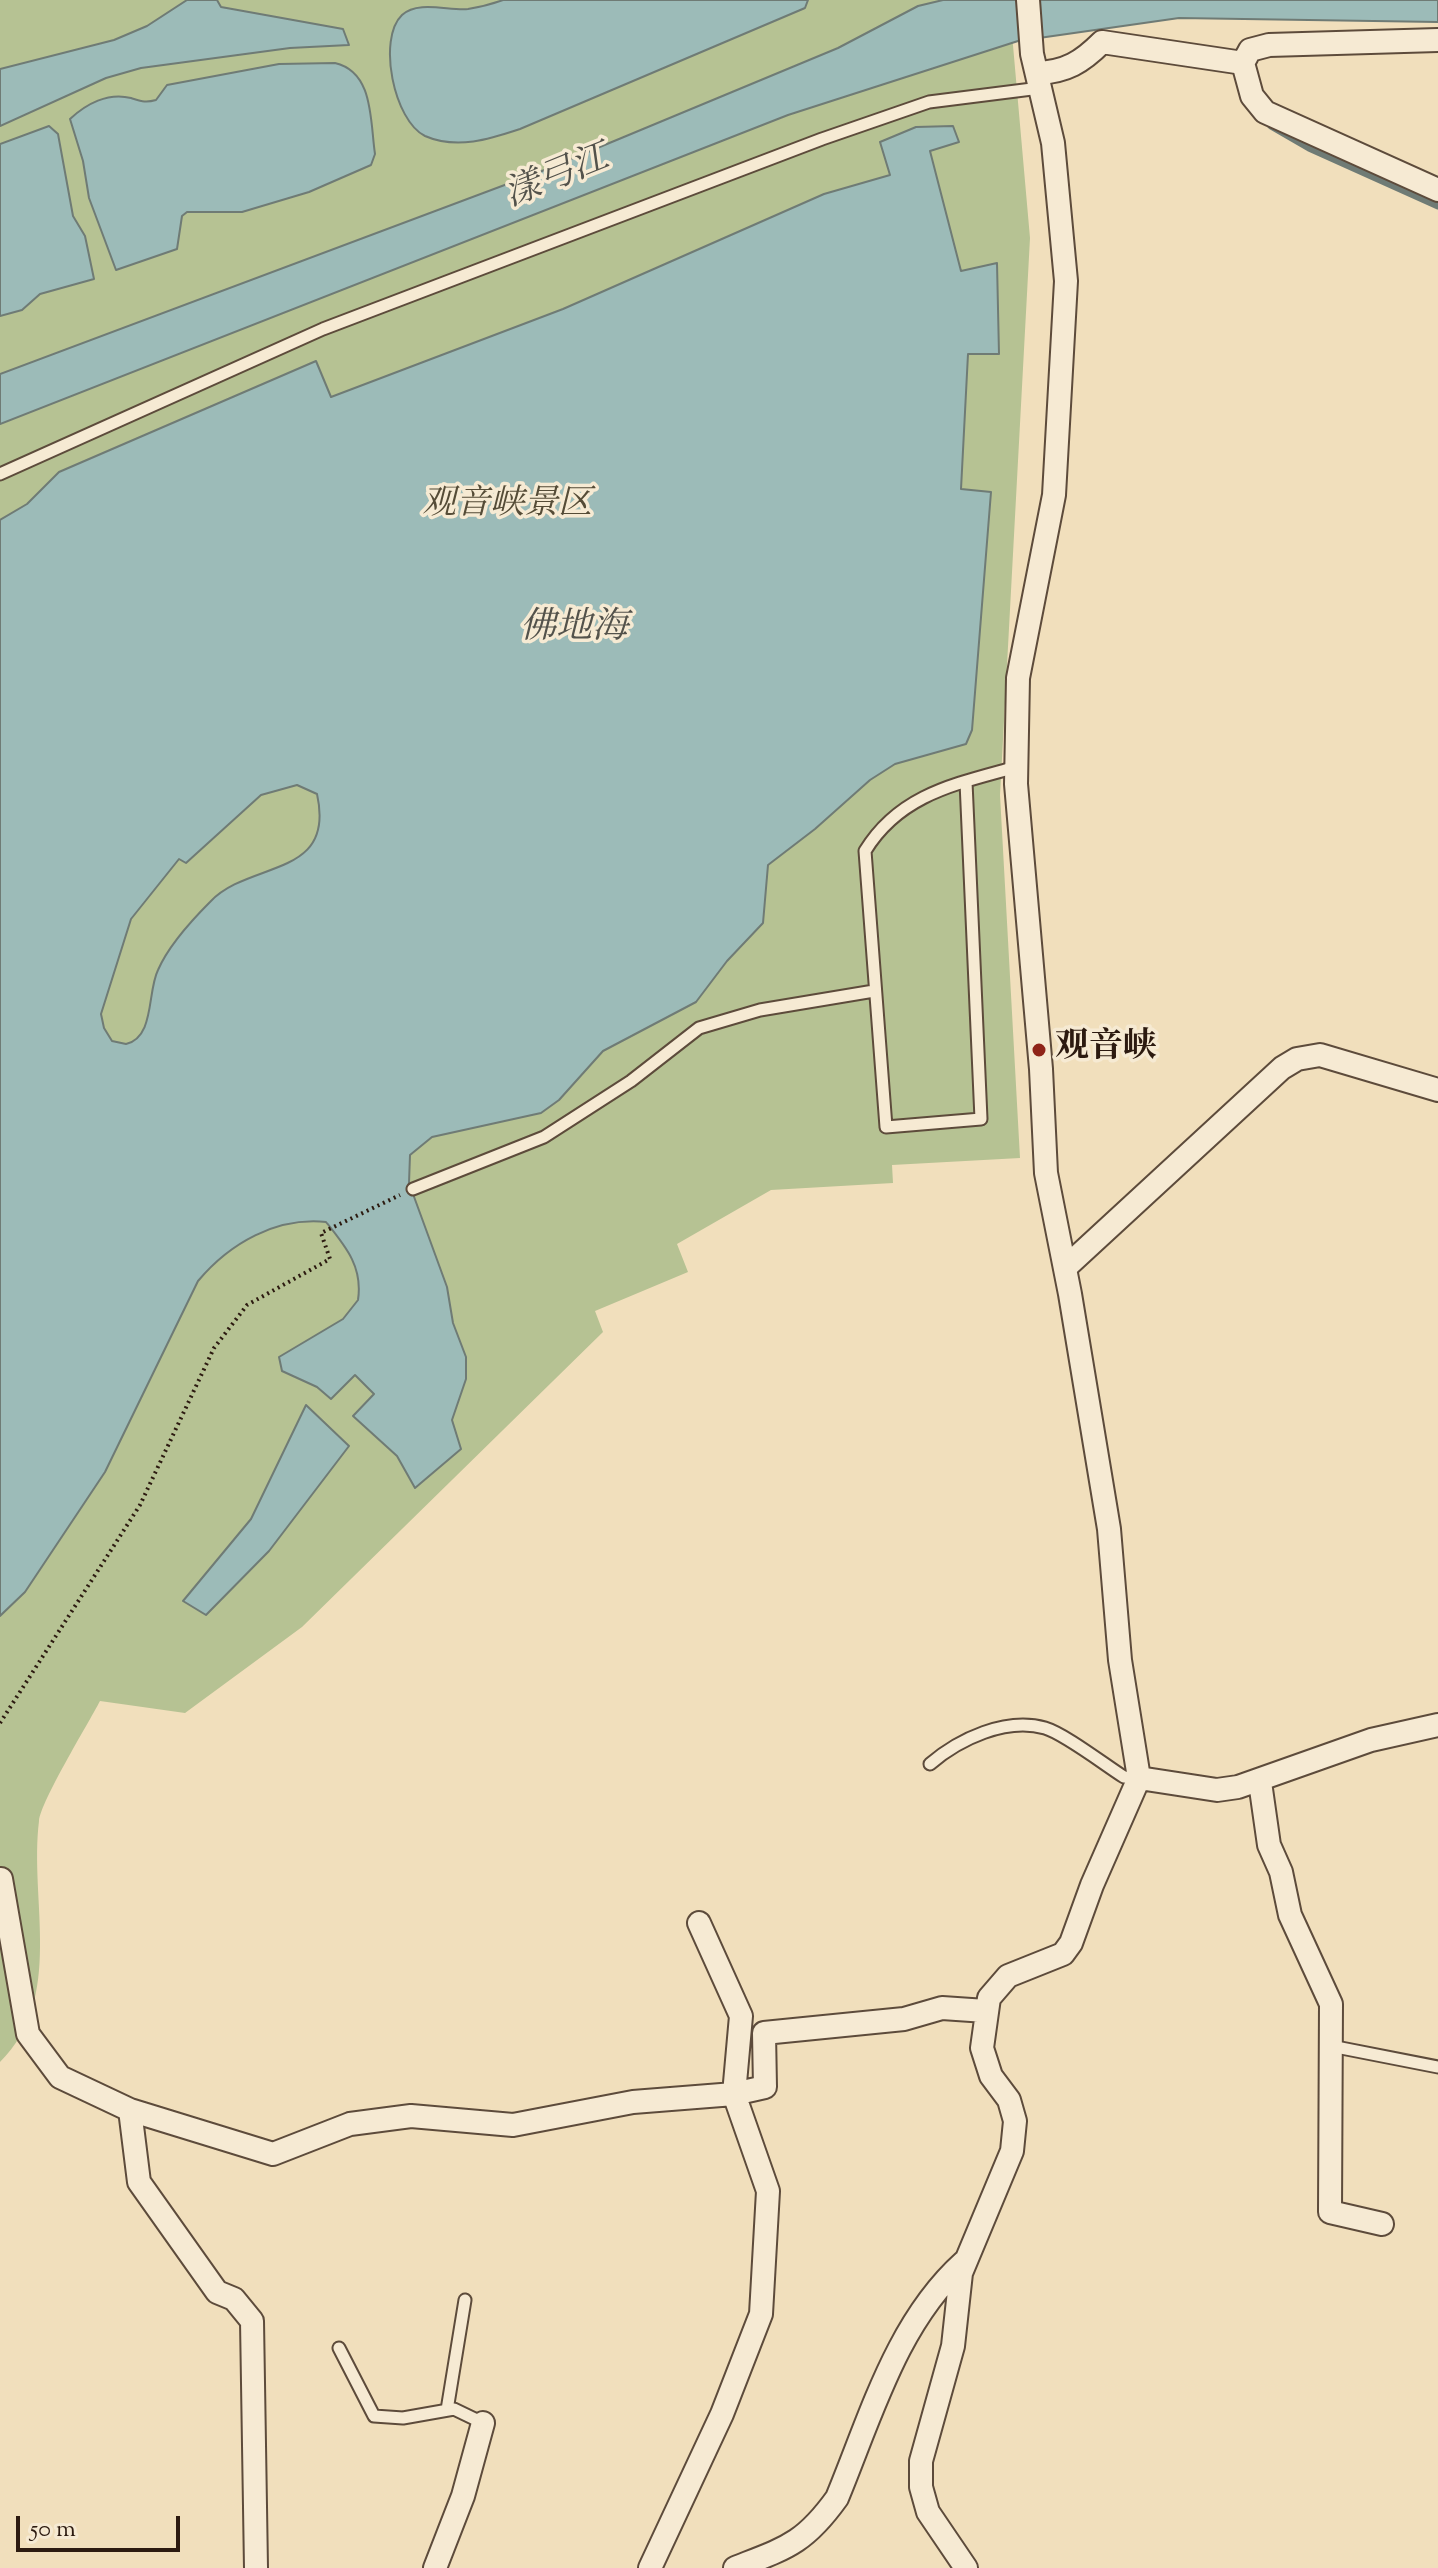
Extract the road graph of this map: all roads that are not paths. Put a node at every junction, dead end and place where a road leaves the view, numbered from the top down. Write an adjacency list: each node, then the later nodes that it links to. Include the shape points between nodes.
1 (1028, 0): 4 (street)
2 (1438, 40): 3 (street, via 1269,45 1250,50)
3 (1243, 63): 4 (street, via 1102,42 1084,61 1067,69); 5 (street, via 1252,96 1265,112)
4 (1037, 72): 6 (lane, via 822,139 323,329); 7 (street, via 1053,143 1066,281 1054,495 1018,678)
5 (1438, 190)
6 (0, 474)
7 (1016, 767): 8 (lane); 12 (street, via 1046,1173)
8 (966, 782): 9 (lane, via 905,806 865,851); 9 (lane, via 981,1119 886,1127)
9 (874, 991): 11 (lane, via 760,1010 699,1028 631,1081 544,1137)
10 (1438, 1090): 12 (street, via 1320,1055 1297,1059)
11 (413, 1189)
12 (1065, 1268): 15 (street, via 1109,1529 1120,1660)
13 (1438, 1725): 16 (street, via 1320,1756)
14 (930, 1764): 15 (lane, via 982,1733 1045,1728 1124,1777)
15 (1139, 1778): 16 (street, via 1217,1790); 19 (street, via 1071,1943 1063,1954 1008,1976 991,1991)
16 (1260, 1782): 20 (street, via 1269,1845 1290,1915 1328,1990)
17 (1, 1879): 23 (street, via 28,2034 60,2077)
18 (699, 1923): 22 (street, via 741,2016)
19 (986, 2011): 22 (street, via 942,2008 904,2019 764,2033 765,2087); 25 (street, via 982,2048 991,2076 1009,2100 1015,2136)
20 (1331, 2046): 21 (lane); 24 (street, via 1330,2212)
21 (1438, 2067)
22 (734, 2094): 23 (street, via 633,2102 513,2125 411,2116 350,2124 273,2154); 32 (street, via 768,2191 761,2314 722,2414)
23 (130, 2110): 30 (street, via 139,2182 217,2292 234,2299 252,2321)
24 (1382, 2224)
25 (967, 2260): 33 (street, via 938,2286 898,2351 837,2498 824,2516 798,2542); 34 (street, via 956,2295 953,2346 920,2474 928,2512)
26 (465, 2300): 28 (lane)
27 (339, 2348): 28 (lane, via 374,2416 403,2418)
28 (447, 2410): 29 (lane)
29 (483, 2423): 31 (street)
30 (256, 2568)
31 (435, 2568)
32 (650, 2568)
33 (735, 2568)
34 (966, 2568)

